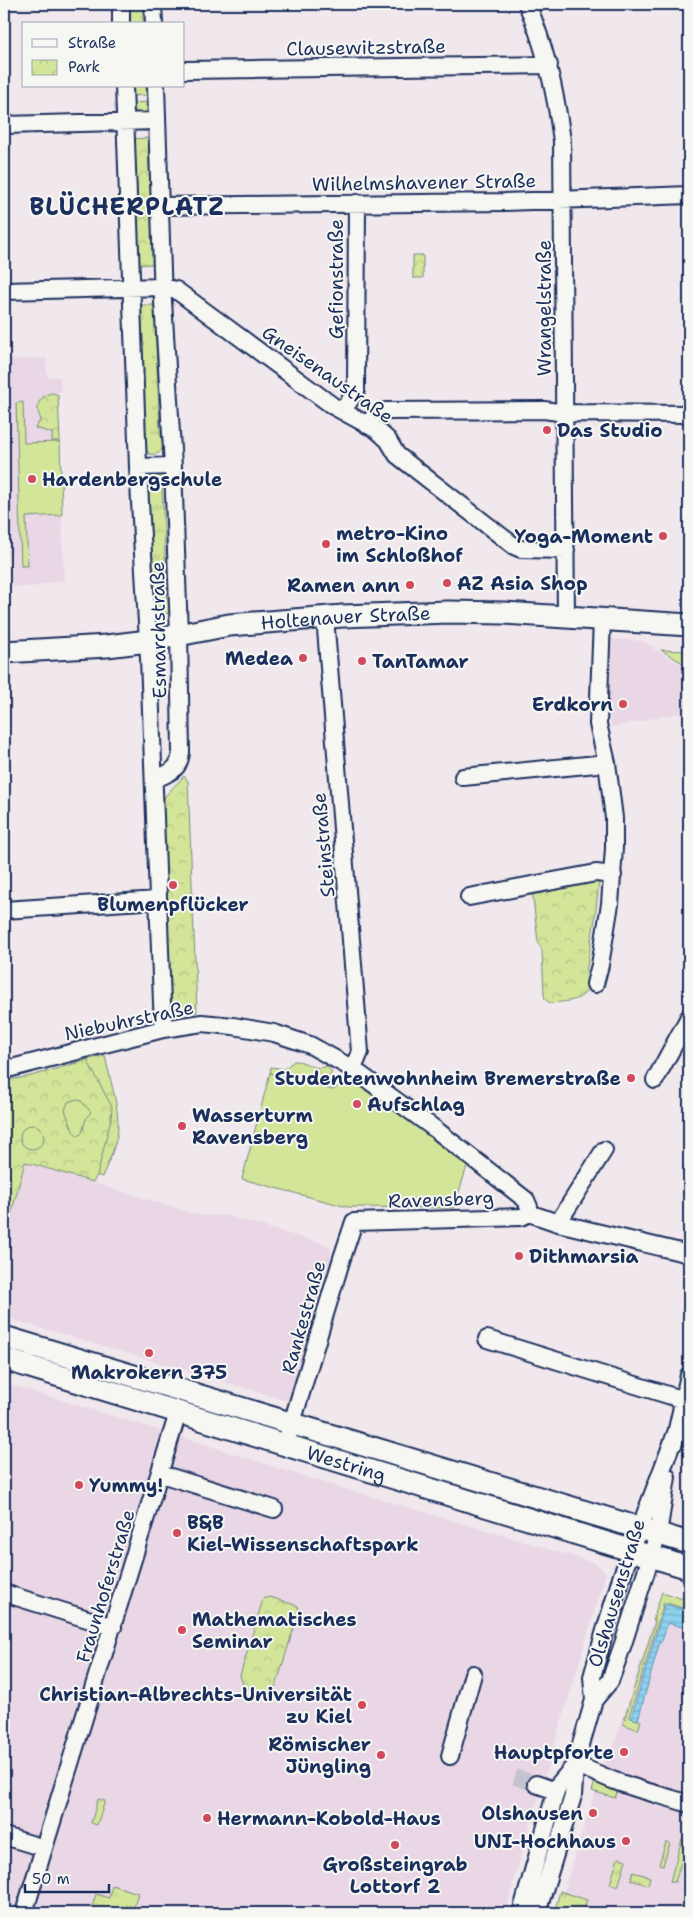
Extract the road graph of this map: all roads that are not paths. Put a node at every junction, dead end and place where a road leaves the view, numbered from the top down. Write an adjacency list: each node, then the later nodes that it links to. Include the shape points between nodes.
1 (120, 4): 4 (street)
2 (153, 4): 5 (street)
3 (527, 4): 6 (street, Wrangelstraße)
4 (121, 22)
5 (154, 22)
6 (549, 65): 7 (street, Clausewitzstraße); 14 (street, Wrangelstraße, via 562,141)
7 (185, 70)
8 (124, 88): 11 (street, Esmarchstraße)
9 (156, 88): 10 (street, Esmarchstraße)
10 (157, 120): 11 (street); 16 (street, Esmarchstraße)
11 (125, 122): 12 (street); 18 (street, Esmarchstraße)
12 (4, 125)
13 (689, 195): 14 (street, Wilhelmshavener Straße)
14 (563, 199): 15 (street, Wilhelmshavener Straße); 21 (street, Wrangelstraße)
15 (357, 203): 16 (street, Wilhelmshavener Straße); 20 (street, Gefionstraße, via 356,392)
16 (160, 206): 17 (street, Esmarchstraße)
17 (163, 287): 18 (street); 20 (street, Gneisenaustraße, via 176,290); 24 (street, Esmarchstraße)
18 (132, 289): 19 (street); 25 (street, Esmarchstraße)
19 (4, 291)
20 (342, 411): 23 (street, Gneisenaustraße)
21 (565, 413): 22 (street); 23 (street, via 544,410 386,411 375,414); 26 (street, Wrangelstraße)
22 (689, 414)
23 (367, 425): 26 (street, Gneisenaustraße, via 388,440 396,455 514,546)
24 (173, 466): 25 (street); 31 (street, Esmarchstraße)
25 (138, 467): 32 (street, Esmarchstraße)
26 (566, 550): 27 (street, Wrangelstraße)
27 (566, 616): 28 (main road, Holtenauer Straße, via 448,612); 29 (main road, Holtenauer Straße)
28 (325, 617): 31 (main road, Holtenauer Straße, via 229,625); 44 (street, Steinstraße, via 360,1052)
29 (602, 619): 30 (main road, Holtenauer Straße); 34 (street, via 598,715)
30 (689, 625)
31 (179, 634): 32 (main road, Holtenauer Straße); 36 (street, Esmarchstraße, via 180,760 172,771)
32 (148, 641): 33 (main road, Holtenauer Straße); 36 (street, Esmarchstraße)
33 (4, 652)
34 (607, 763): 35 (street); 37 (street, via 614,818)
35 (463, 777)
36 (154, 780): 39 (street, Esmarchstraße)
37 (613, 874): 38 (street, via 596,873); 41 (street, via 600,965)
38 (469, 897)
39 (158, 900): 40 (street); 43 (street, Esmarchstraße)
40 (4, 910)
41 (594, 984)
42 (689, 1018): 46 (street)
43 (163, 1029): 44 (street, Niebuhrstraße, via 202,1023 274,1033 310,1045); 45 (street, Niebuhrstraße)
44 (353, 1069): 48 (street, Niebuhrstraße, via 526,1200)
45 (4, 1070)
46 (655, 1080)
47 (604, 1150): 50 (street)
48 (529, 1213): 49 (street, Ravensberg, via 521,1216); 50 (street)
49 (354, 1222): 58 (street, Rankestraße)
50 (558, 1222): 51 (street)
51 (689, 1254)
52 (4, 1338): 58 (main road, Westring)
53 (487, 1339): 56 (street)
54 (4, 1359): 57 (main road, Westring)
55 (689, 1375): 56 (street, Olshausenstraße)
56 (684, 1400): 64 (street, Olshausenstraße, via 662,1504)
57 (178, 1413): 59 (main road, Westring); 61 (street, Fraunhoferstraße)
58 (292, 1424): 59 (street, Rankestraße); 60 (main road, Westring)
59 (285, 1446): 62 (main road, Westring)
60 (416, 1461): 62 (street); 64 (main road, Westring)
61 (161, 1474): 63 (street); 69 (street, Fraunhoferstraße)
62 (409, 1483): 66 (main road, Westring)
63 (274, 1509)
64 (649, 1531): 65 (main road, Westring); 66 (street, Olshausenstraße)
65 (689, 1544)
66 (642, 1554): 67 (main road, Westring); 72 (street, Olshausenstraße, via 622,1575 592,1677 594,1700)
67 (689, 1568)
68 (4, 1593): 69 (street)
69 (113, 1627): 77 (street, Fraunhoferstraße)
70 (474, 1674): 71 (street)
71 (450, 1756)
72 (575, 1765): 74 (street, Olshausenstraße); 75 (street); 80 (street, Olshausenstraße, via 573,1796)
73 (536, 1784): 74 (street)
74 (556, 1791): 79 (street, Olshausenstraße)
75 (689, 1804)
76 (4, 1836): 77 (street)
77 (44, 1848): 78 (street, Fraunhoferstraße)
78 (24, 1913)
79 (521, 1913)
80 (536, 1913)

